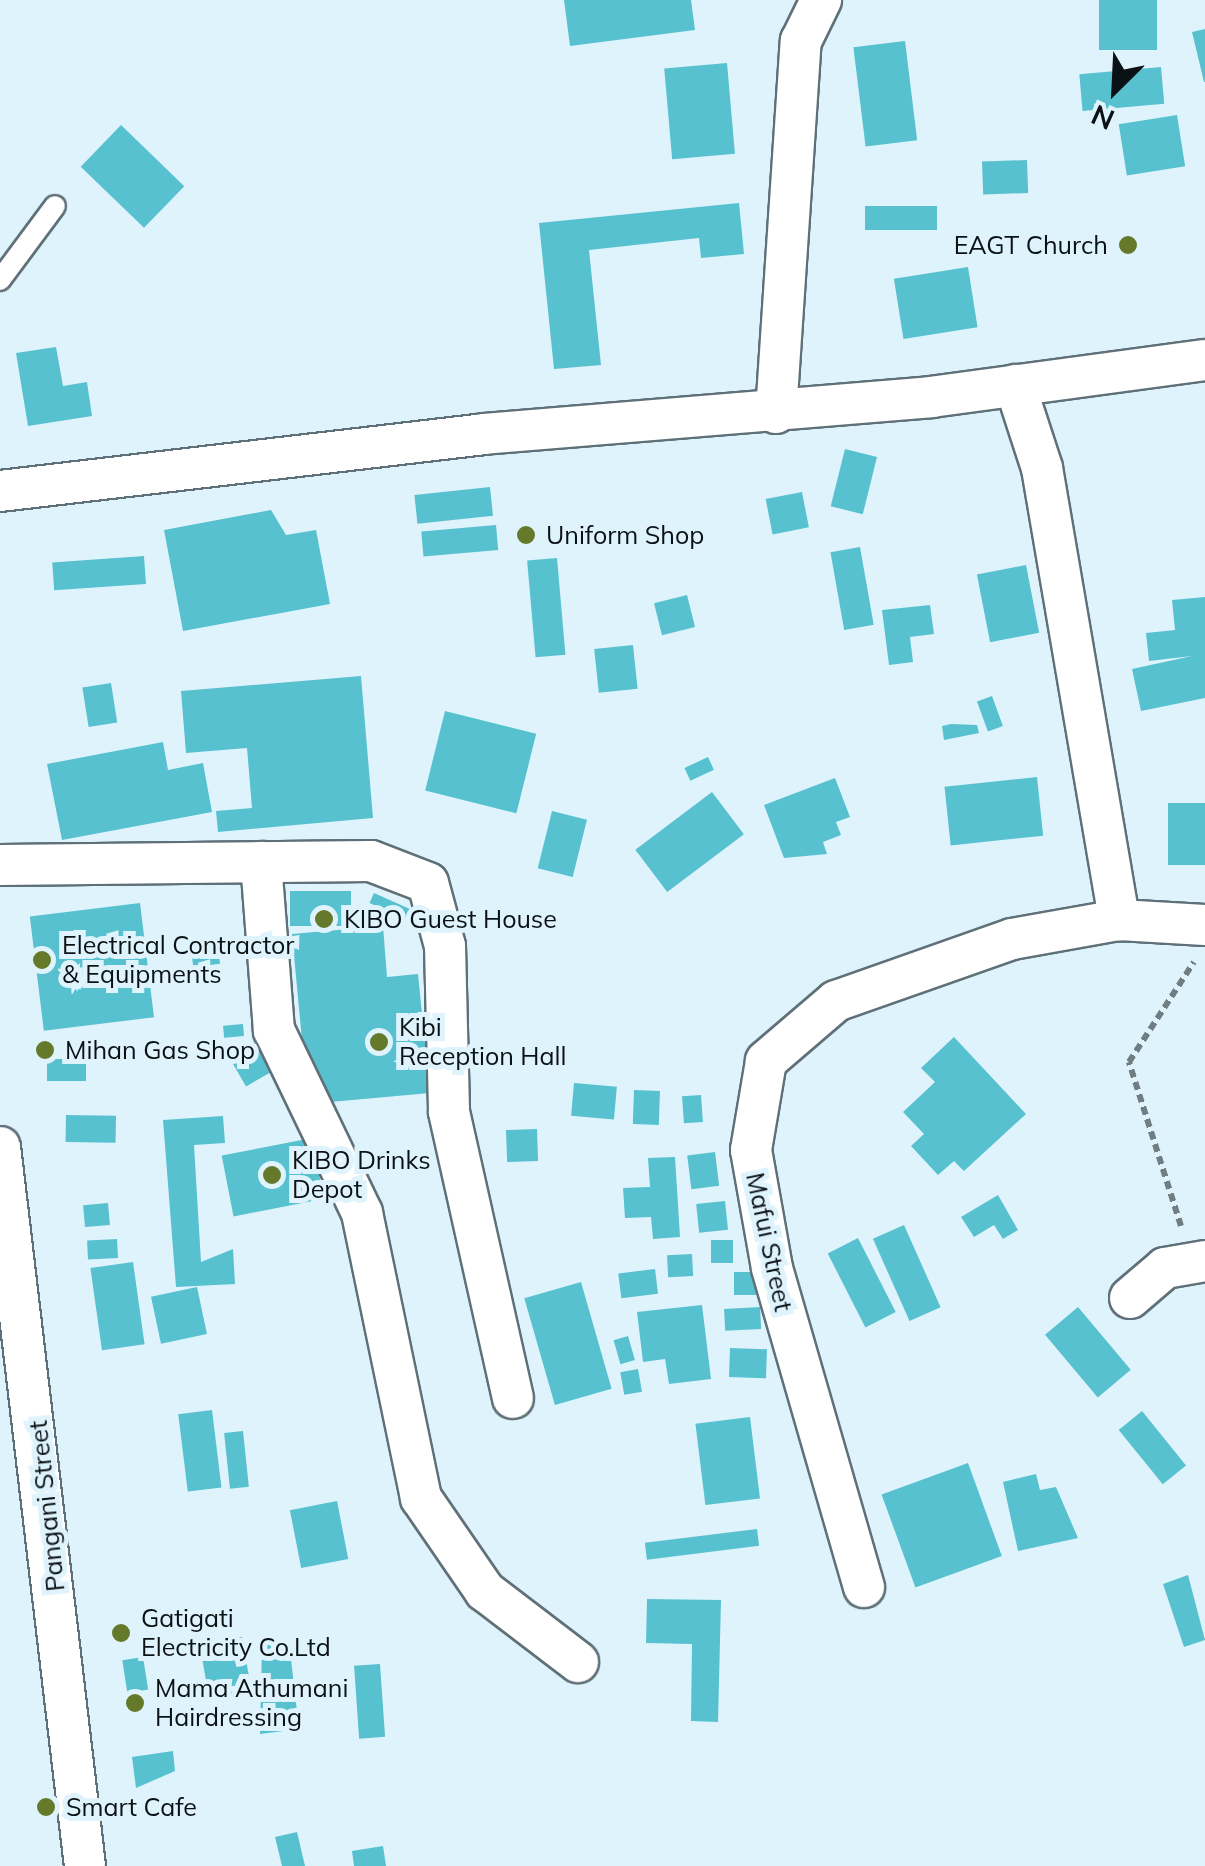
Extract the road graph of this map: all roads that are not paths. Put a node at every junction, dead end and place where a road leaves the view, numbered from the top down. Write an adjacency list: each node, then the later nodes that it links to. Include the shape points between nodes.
1 (821, 0): 6 (street, via 800,41)
2 (55, 206): 3 (lane)
3 (0, 280)
4 (1205, 360): 5 (street)
5 (1015, 384): 6 (street); 10 (street, via 1042,468)
6 (776, 413): 7 (street, via 234,459)
7 (0, 492)
8 (261, 862): 9 (street); 15 (street, via 371,861 428,884 444,946 449,1112); 17 (street, via 274,1030 362,1212 421,1498 485,1591)
9 (0, 865)
10 (1119, 920): 11 (street, Mafui Street); 16 (street, Mafui Street, via 1012,939 836,1001 766,1061 751,1150 772,1268)
11 (1205, 925)
12 (0, 1147): 18 (street, Pangani Street)
13 (1197, 1261): 14 (street)
14 (1130, 1298)
15 (512, 1398)
16 (864, 1587)
17 (578, 1662)
18 (85, 1866)

